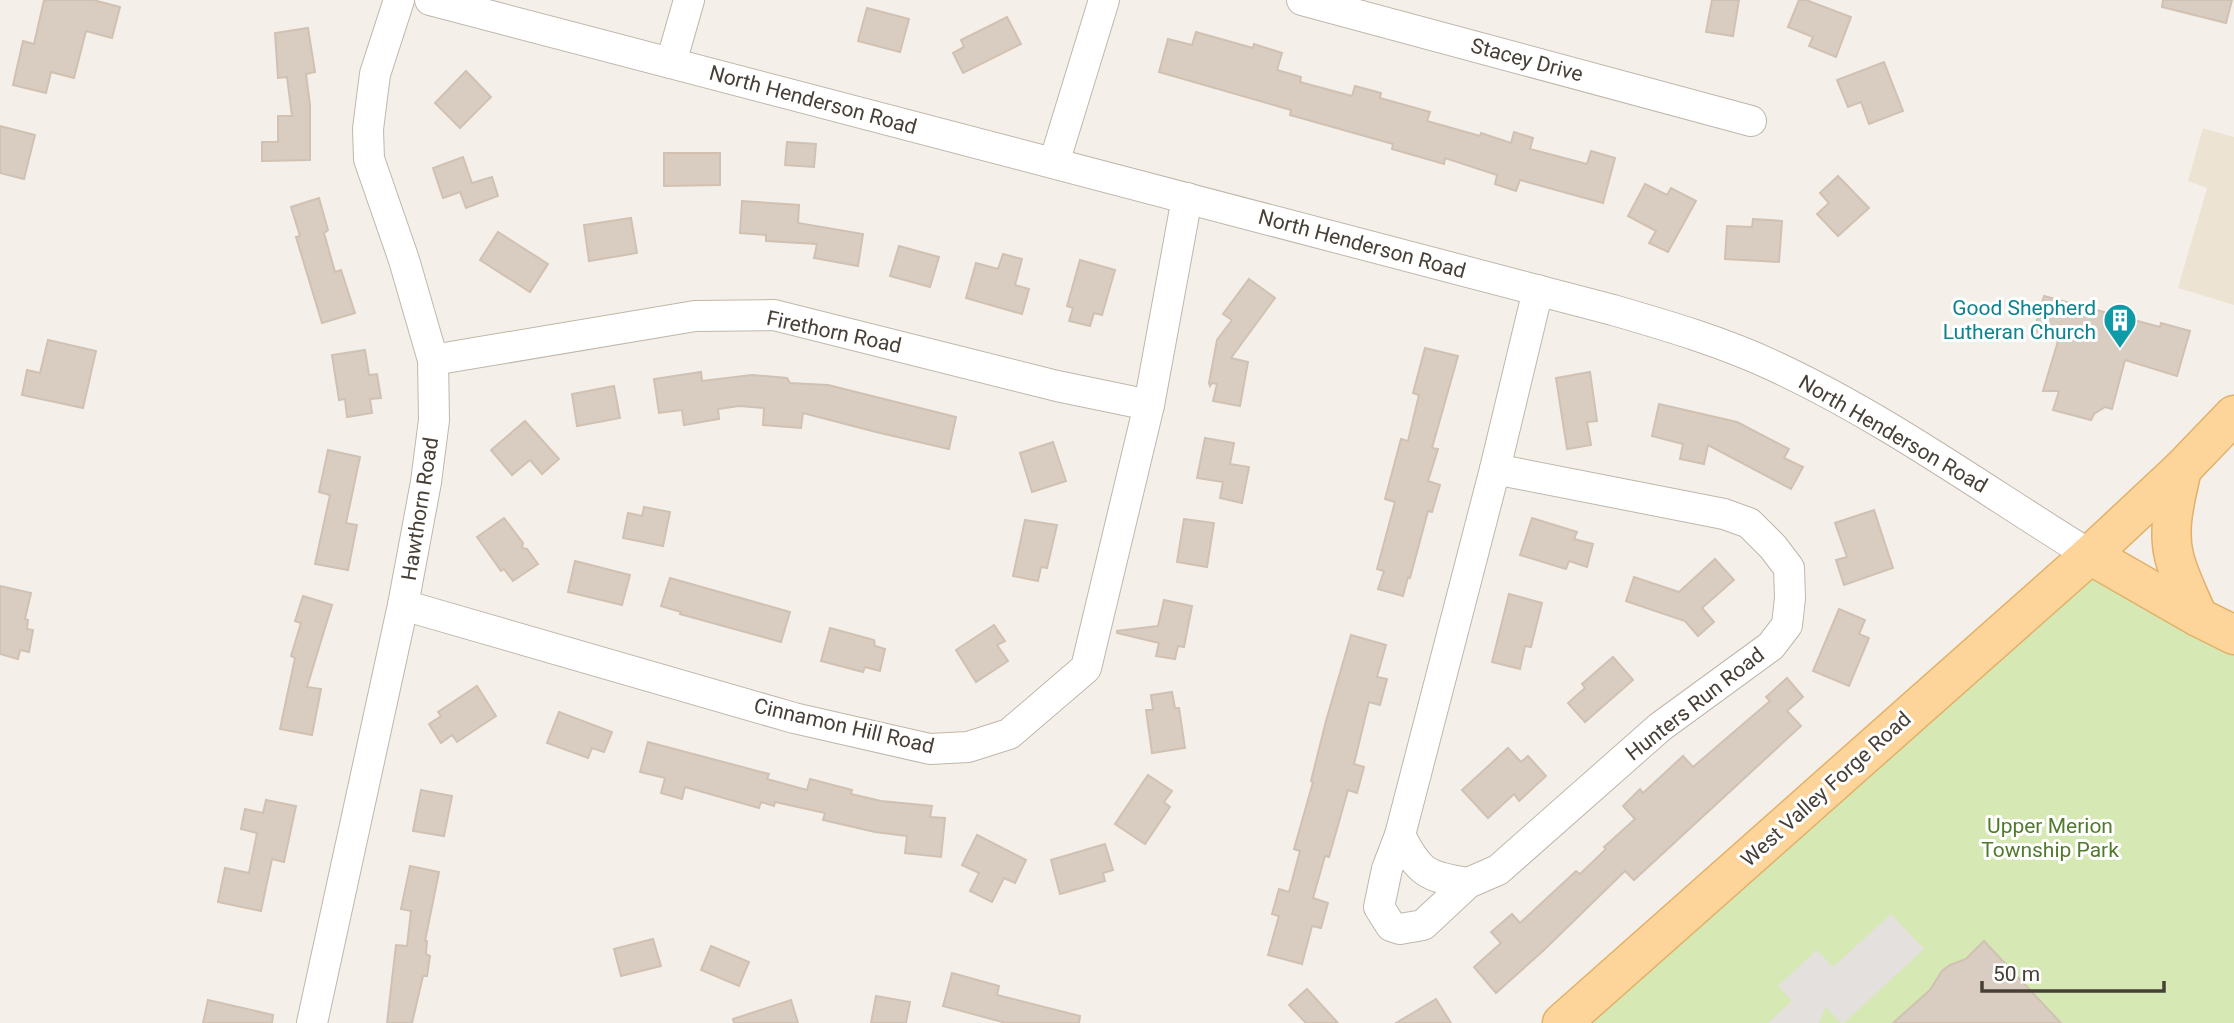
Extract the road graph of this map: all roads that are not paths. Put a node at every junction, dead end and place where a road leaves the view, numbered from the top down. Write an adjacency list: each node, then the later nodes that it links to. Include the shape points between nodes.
1 (400, 0): 11 (street, Hawthorn Road, via 375,74 369,159)
2 (430, 0): 6 (street, North Henderson Road)
3 (689, 0): 6 (street)
4 (1104, 0): 8 (street)
5 (1302, 0): 7 (street, Stacey Drive)
6 (671, 63): 8 (street, North Henderson Road)
7 (1751, 121)
8 (1054, 163): 9 (street, North Henderson Road)
9 (1187, 198): 10 (street, North Henderson Road); 12 (street, Cinnamon Hill Road)
10 (1538, 290): 14 (street, Hunters Run Road); 16 (street, North Henderson Road, via 1670,327 1775,367 1921,446)
11 (433, 360): 12 (street, Firethorn Road, via 695,317 774,315); 17 (street, Hawthorn Road, via 431,445)
12 (1149, 405): 17 (street, Cinnamon Hill Road, via 1086,668 1009,734 968,747 930,749 794,718)
13 (2234, 415): 15 (main road, West Valley Forge Road)
14 (1495, 469): 20 (street, Hunters Run Road); 21 (street, Hunters Run Road, via 1724,514 1749,523 1789,568 1790,598 1787,625 1771,646 1660,727 1498,870)
15 (2182, 469): 16 (main road, West Valley Forge Road); 18 (main road, via 2171,535)
16 (2090, 555): 18 (main road, North Henderson Road); 23 (main road, West Valley Forge Road)
17 (403, 605): 22 (street, Hawthorn Road)
18 (2198, 617): 19 (main road, North Henderson Road)
19 (2234, 635)
20 (1400, 835): 21 (street, via 1412,860 1436,878); 21 (street, Hunters Run Road, via 1379,907 1391,926 1423,925)
21 (1468, 883)
22 (312, 1023)
23 (1562, 1023)

